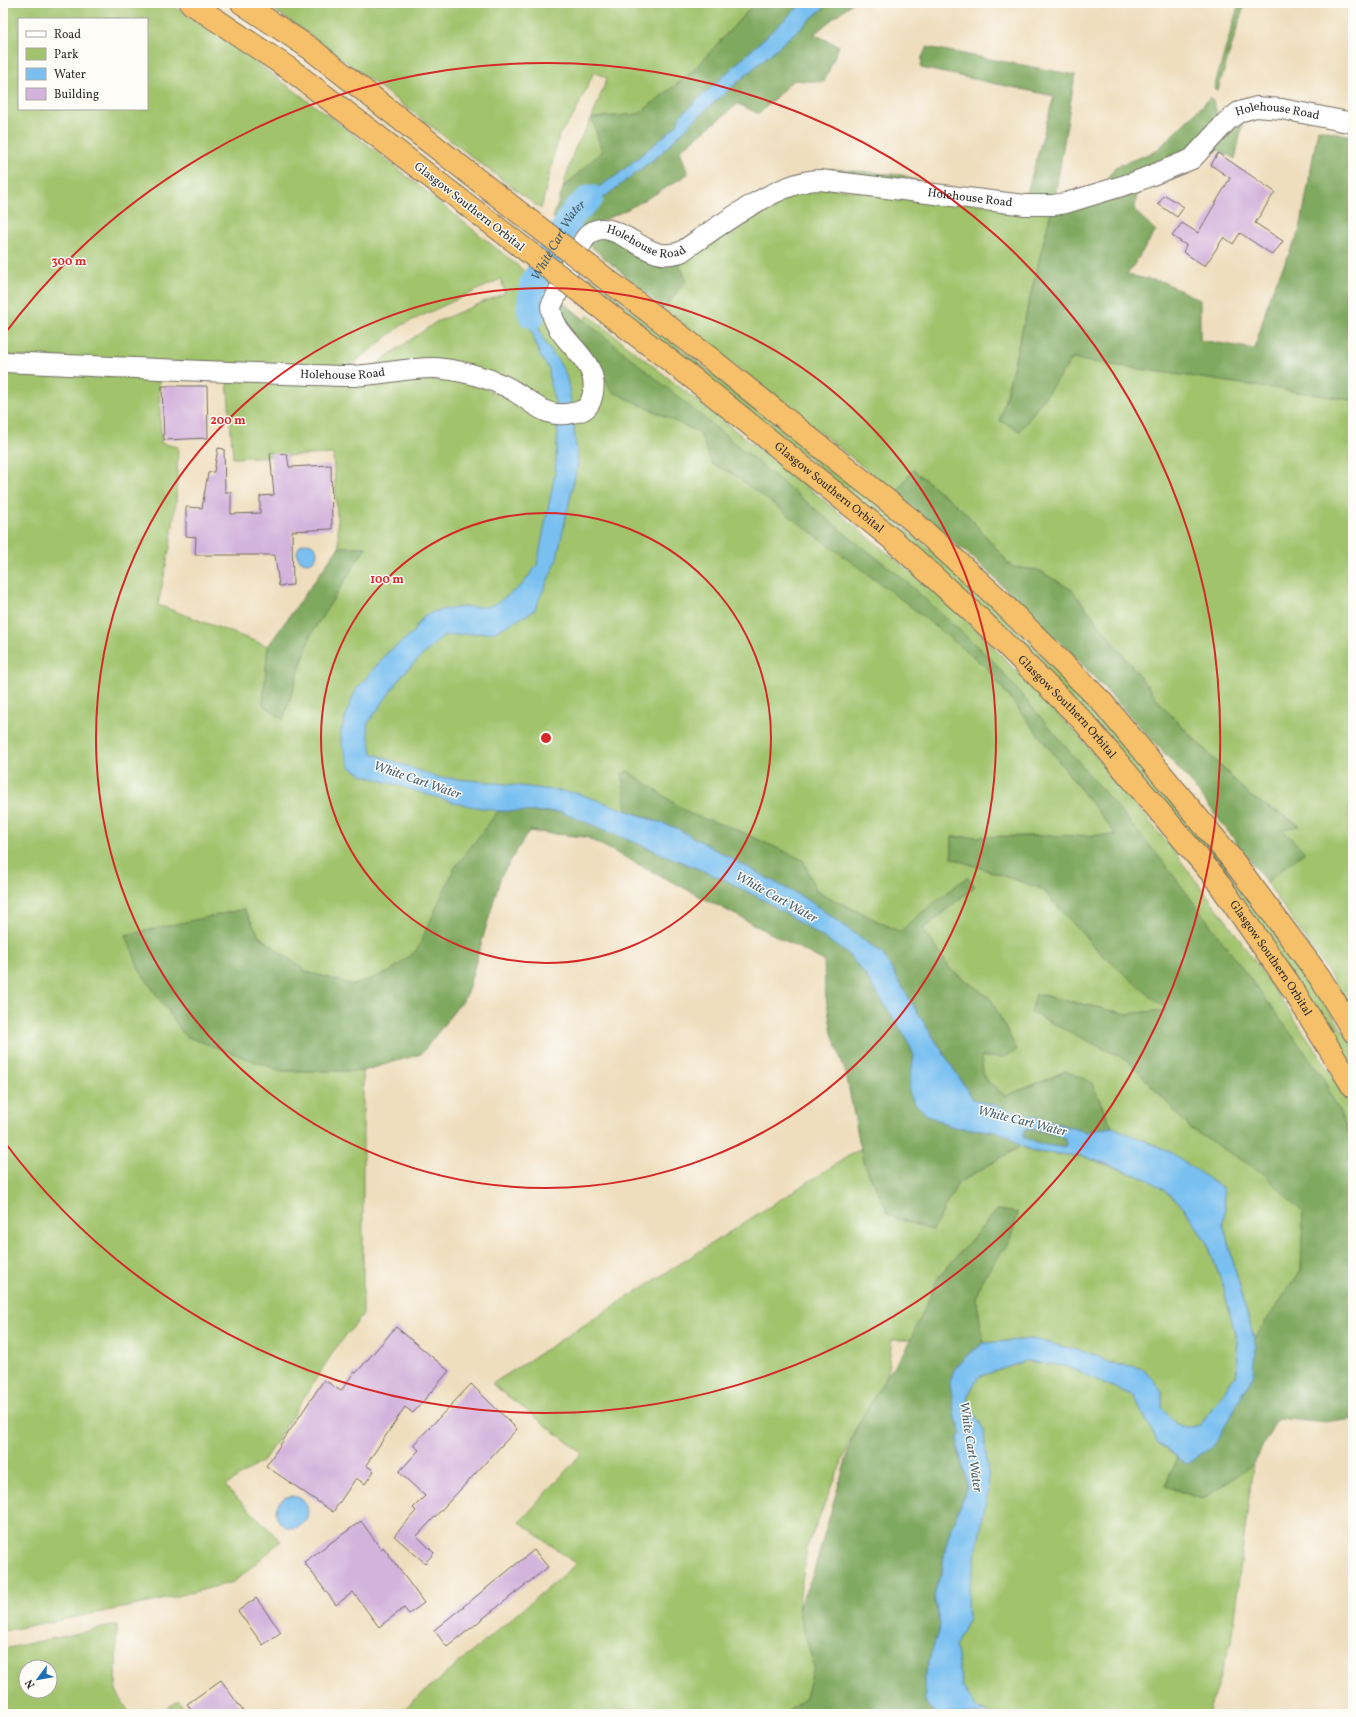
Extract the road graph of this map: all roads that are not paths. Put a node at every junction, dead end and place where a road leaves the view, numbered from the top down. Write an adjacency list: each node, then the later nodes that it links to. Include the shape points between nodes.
1 (191, 3): 6 (highway, Glasgow Southern Orbital, bridge, via 291,70 690,376 892,539 980,619 1082,720 1213,875 1290,985)
2 (242, 3): 5 (highway, bridge, via 311,50 525,218 711,359 913,521 994,595 1102,702 1231,858 1319,976)
3 (1353, 123): 4 (street, Holehouse Road, via 1282,109 1256,107 1239,112 1192,159 1135,182 1060,204 1025,205 808,180 760,200 682,252 670,255 647,250 612,230 598,230 585,239 551,306 558,329 586,361 594,385 590,404 584,410 564,415 543,411 506,386 467,372 433,368 346,376)
4 (3, 362)
5 (1353, 1031)
6 (1353, 1087)

